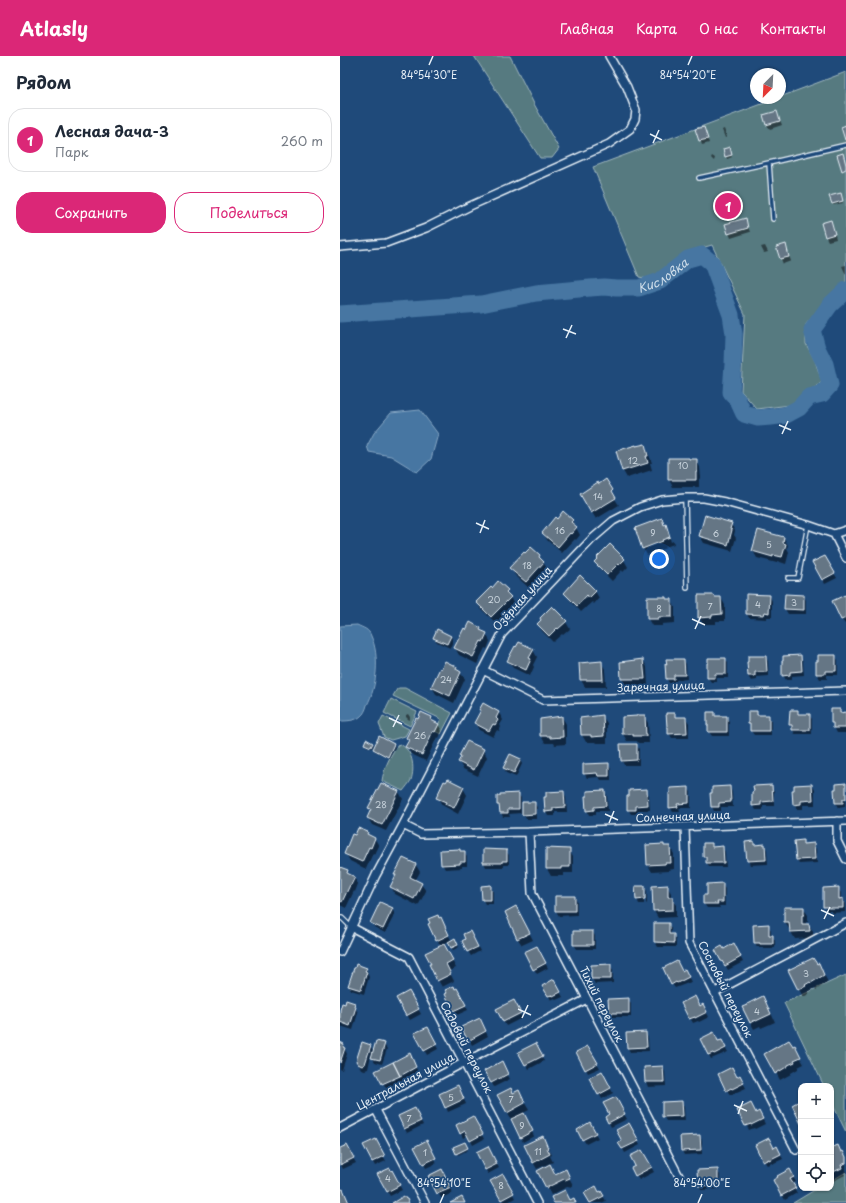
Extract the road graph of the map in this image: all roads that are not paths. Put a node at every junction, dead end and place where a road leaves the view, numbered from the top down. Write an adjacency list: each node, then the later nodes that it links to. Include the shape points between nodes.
1 (608, 56): 6 (street, via 627,87 636,110 630,129 609,144 426,228 386,243)
2 (846, 145): 3 (lane)
3 (769, 163): 4 (lane); 5 (lane)
4 (699, 178)
5 (773, 219)
6 (340, 247)
7 (684, 498): 8 (street, Озёрная улица, via 725,502); 13 (lane); 14 (street, Озёрная улица, via 662,500 640,507 608,525 502,634)
8 (808, 525): 10 (street, Озёрная улица); 12 (lane, via 798,578)
9 (846, 530): 10 (street)
10 (834, 534): 11 (street)
11 (846, 558)
12 (788, 578)
13 (687, 588)
14 (483, 670): 15 (street, Заречная улица, via 543,700); 18 (street, Озёрная улица)
15 (846, 691)
16 (837, 821): 17 (street, Солнечная улица); 19 (street, Солнечная улица); 21 (street, via 837,841)
17 (846, 821)
18 (403, 825): 20 (street, Солнечная улица, via 421,834); 24 (street, Озёрная улица)
19 (685, 827): 20 (street, Солнечная улица); 26 (street, Сосновый переулок, via 689,943)
20 (529, 832): 27 (street, Тихий переулок, via 532,893)
21 (846, 859)
22 (340, 918): 24 (lane)
23 (846, 923): 26 (street)
24 (351, 927): 25 (street, Озёрная улица); 28 (street, Садовый переулок, via 408,957)
25 (340, 952)
26 (715, 992): 31 (street, Сосновый переулок)
27 (587, 999): 28 (street, Центральная улица); 32 (street, Тихий переулок)
28 (463, 1063): 29 (street, Центральная улица); 34 (street, Садовый переулок)
29 (376, 1110): 30 (street, Центральная улица); 33 (street)
30 (340, 1128)
31 (796, 1150)
32 (680, 1178)
33 (425, 1203)
34 (537, 1203)

